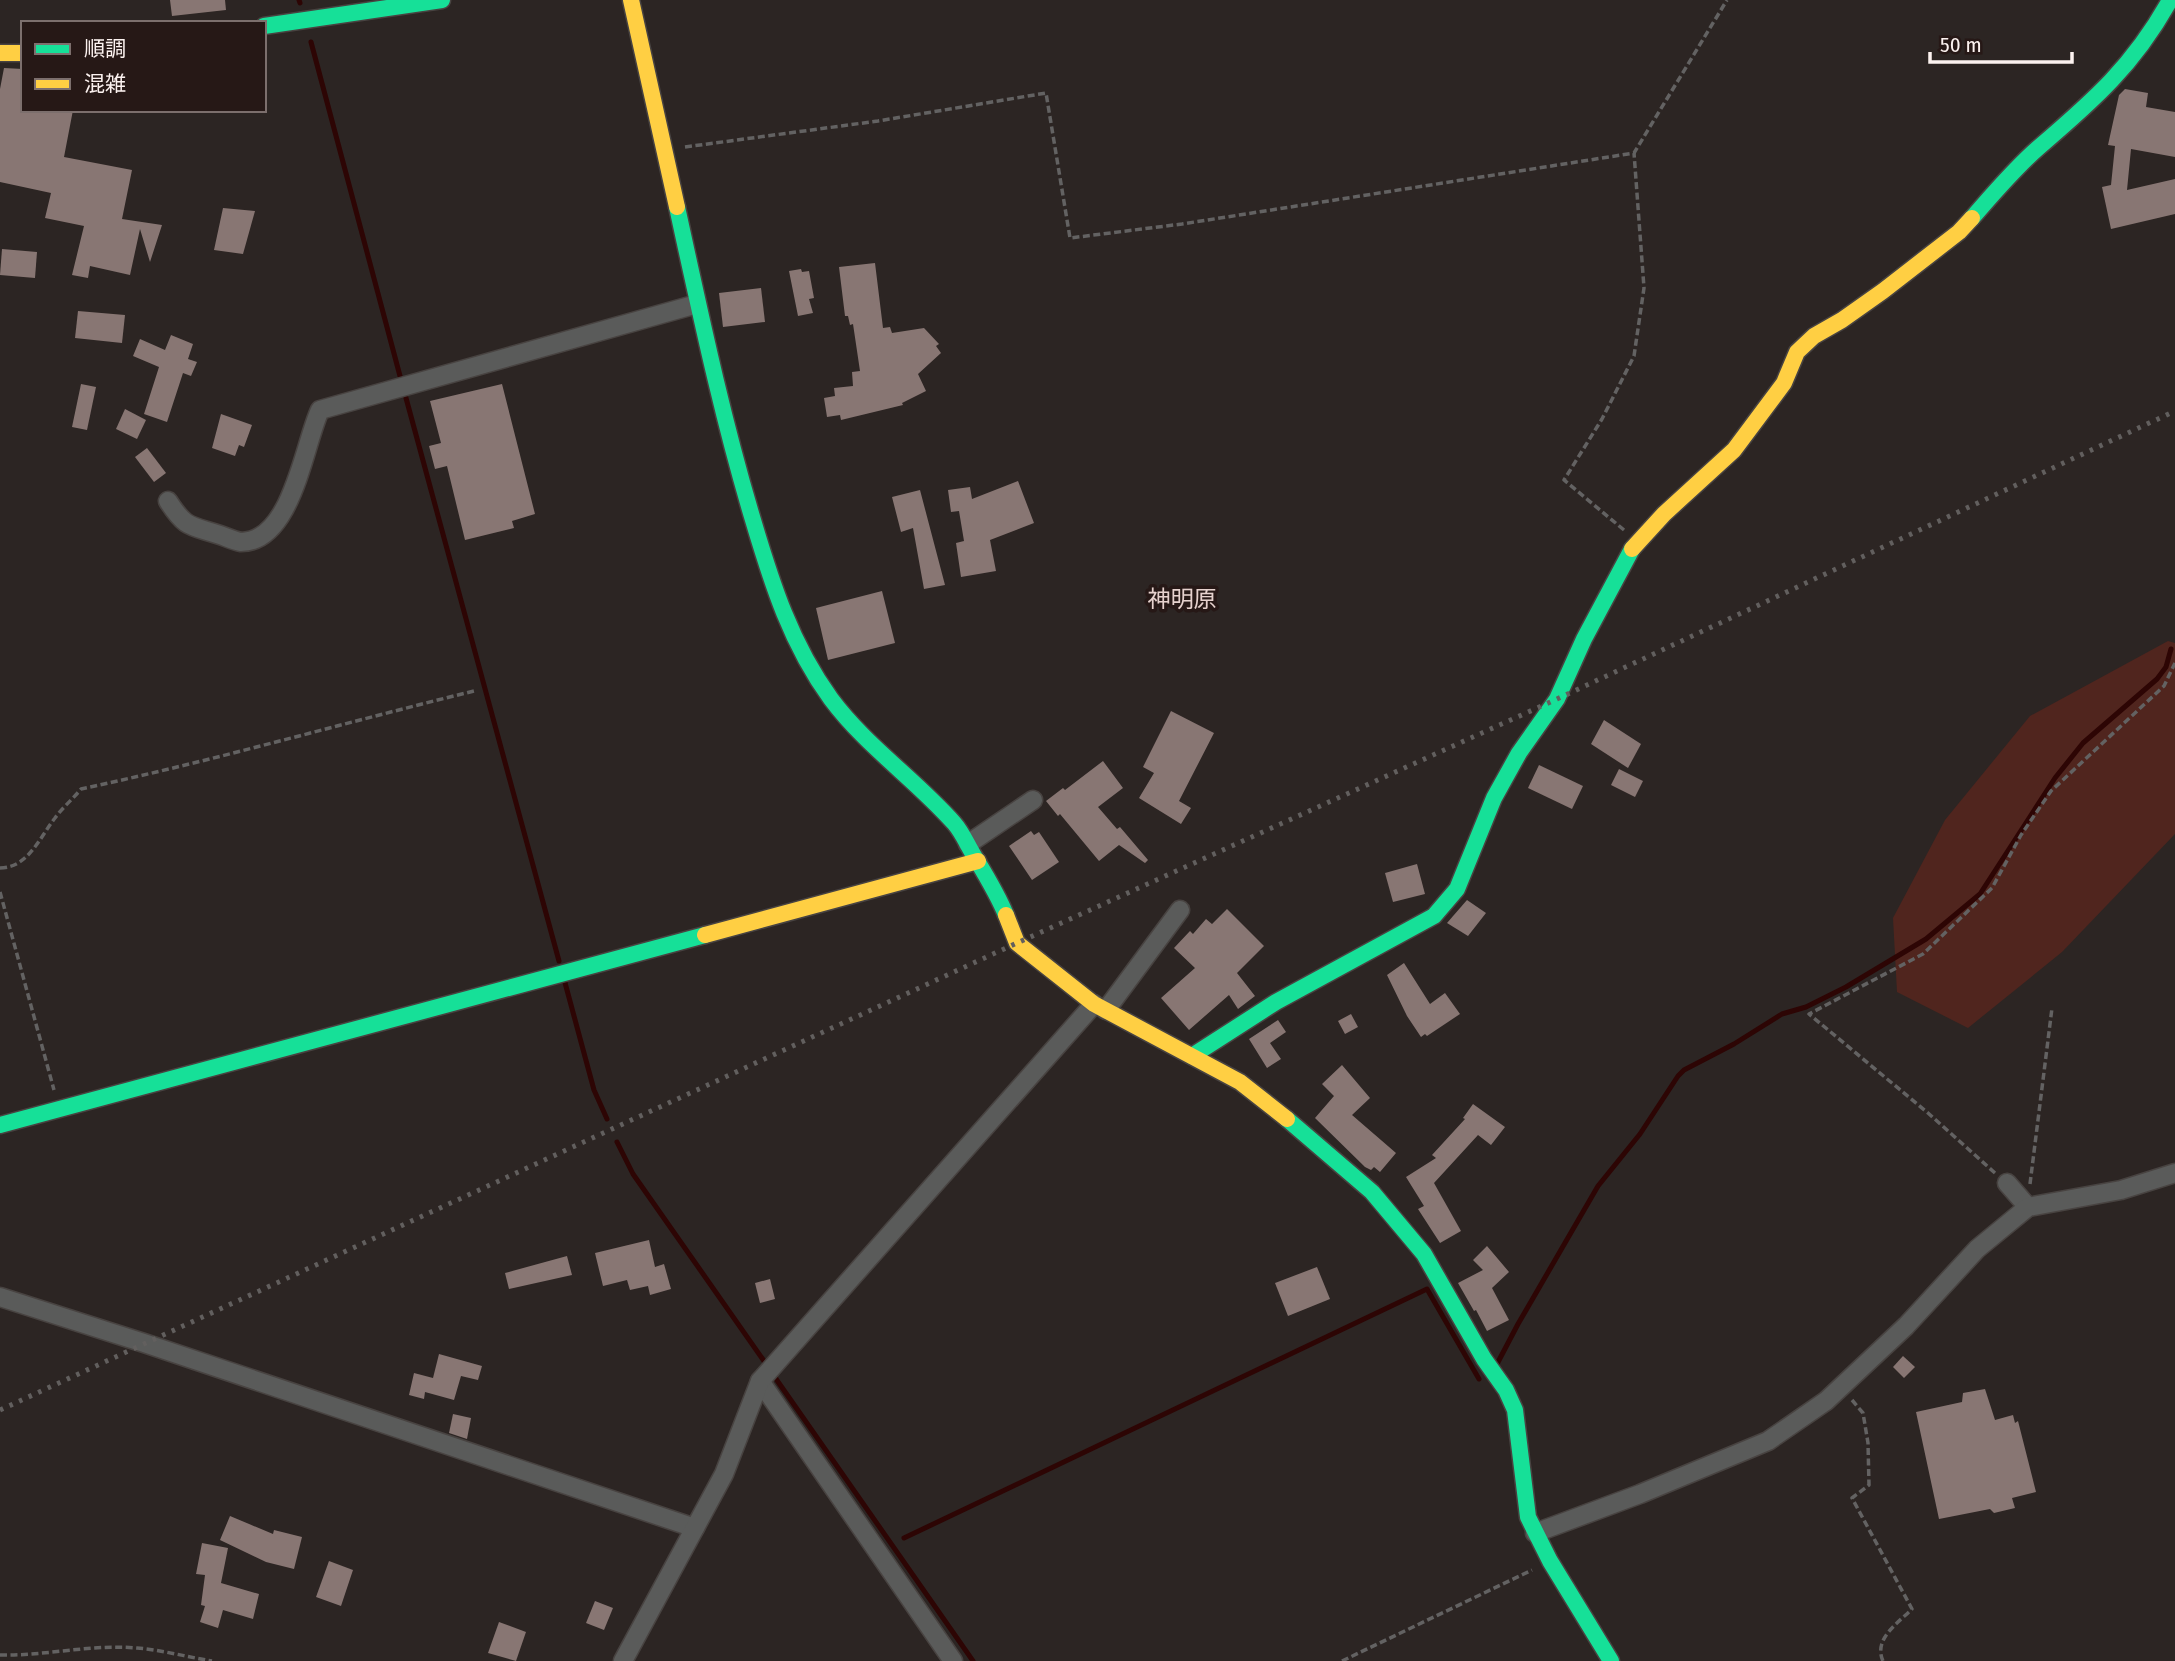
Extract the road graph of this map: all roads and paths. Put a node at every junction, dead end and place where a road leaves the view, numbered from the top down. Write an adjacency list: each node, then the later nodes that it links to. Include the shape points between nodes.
1 (442, 0): 5 (street)
2 (631, 0): 8 (street)
3 (1727, 0): 9 (path)
4 (2170, 0): 12 (street, via 2122,71 2013,172 1959,232 1797,352 1784,383 1734,450)
5 (266, 26)
6 (0, 53): 7 (street)
7 (21, 53)
8 (664, 150): 9 (path, via 1046,93 1070,238); 10 (street)
9 (1634, 153): 12 (path, via 1644,288 1634,356 1564,480)
10 (697, 304): 11 (street, via 320,410 288,499 258,538 239,542 181,523); 16 (street, via 740,477 795,642 831,699 871,746 922,790)
11 (168, 502)
12 (1639, 542): 23 (street, via 1584,639 1557,699 1494,798 1457,889 1434,916 1276,1002)
13 (2175, 663): 27 (path, via 2164,686 2051,791 1992,888 1923,954 1809,1014)
14 (474, 691): 18 (path, via 228,756 80,789 25,859)
15 (1034, 800): 16 (street)
16 (968, 844): 17 (street)
17 (978, 861): 21 (street, via 1017,943); 24 (street)
18 (0, 868)
19 (0, 892): 24 (path)
20 (1180, 910): 21 (street)
21 (1100, 1007): 23 (street); 30 (street)
22 (2052, 1008): 28 (path)
23 (1192, 1056): 33 (street, via 1240,1082 1327,1151 1372,1192 1424,1254 1515,1410 1528,1517)
24 (59, 1109): 25 (street)
25 (0, 1125)
26 (2175, 1173): 28 (street, via 2121,1190)
27 (2007, 1183): 28 (street)
28 (2028, 1207): 31 (street, via 1977,1249)
29 (0, 1297): 32 (street)
30 (760, 1381): 32 (street, via 724,1474); 38 (street)
31 (1841, 1387): 33 (street, via 1768,1441); 41 (path, via 1863,1413 1868,1443 1870,1485 1852,1498 1912,1609 1882,1641)
32 (695, 1528): 37 (street)
33 (1535, 1533): 34 (street)
34 (1550, 1562): 39 (path); 40 (street)
35 (0, 1654): 36 (path, via 135,1648)
36 (212, 1661)
37 (623, 1661)
38 (953, 1661)
39 (1342, 1661)
40 (1611, 1661)
41 (1883, 1661)

